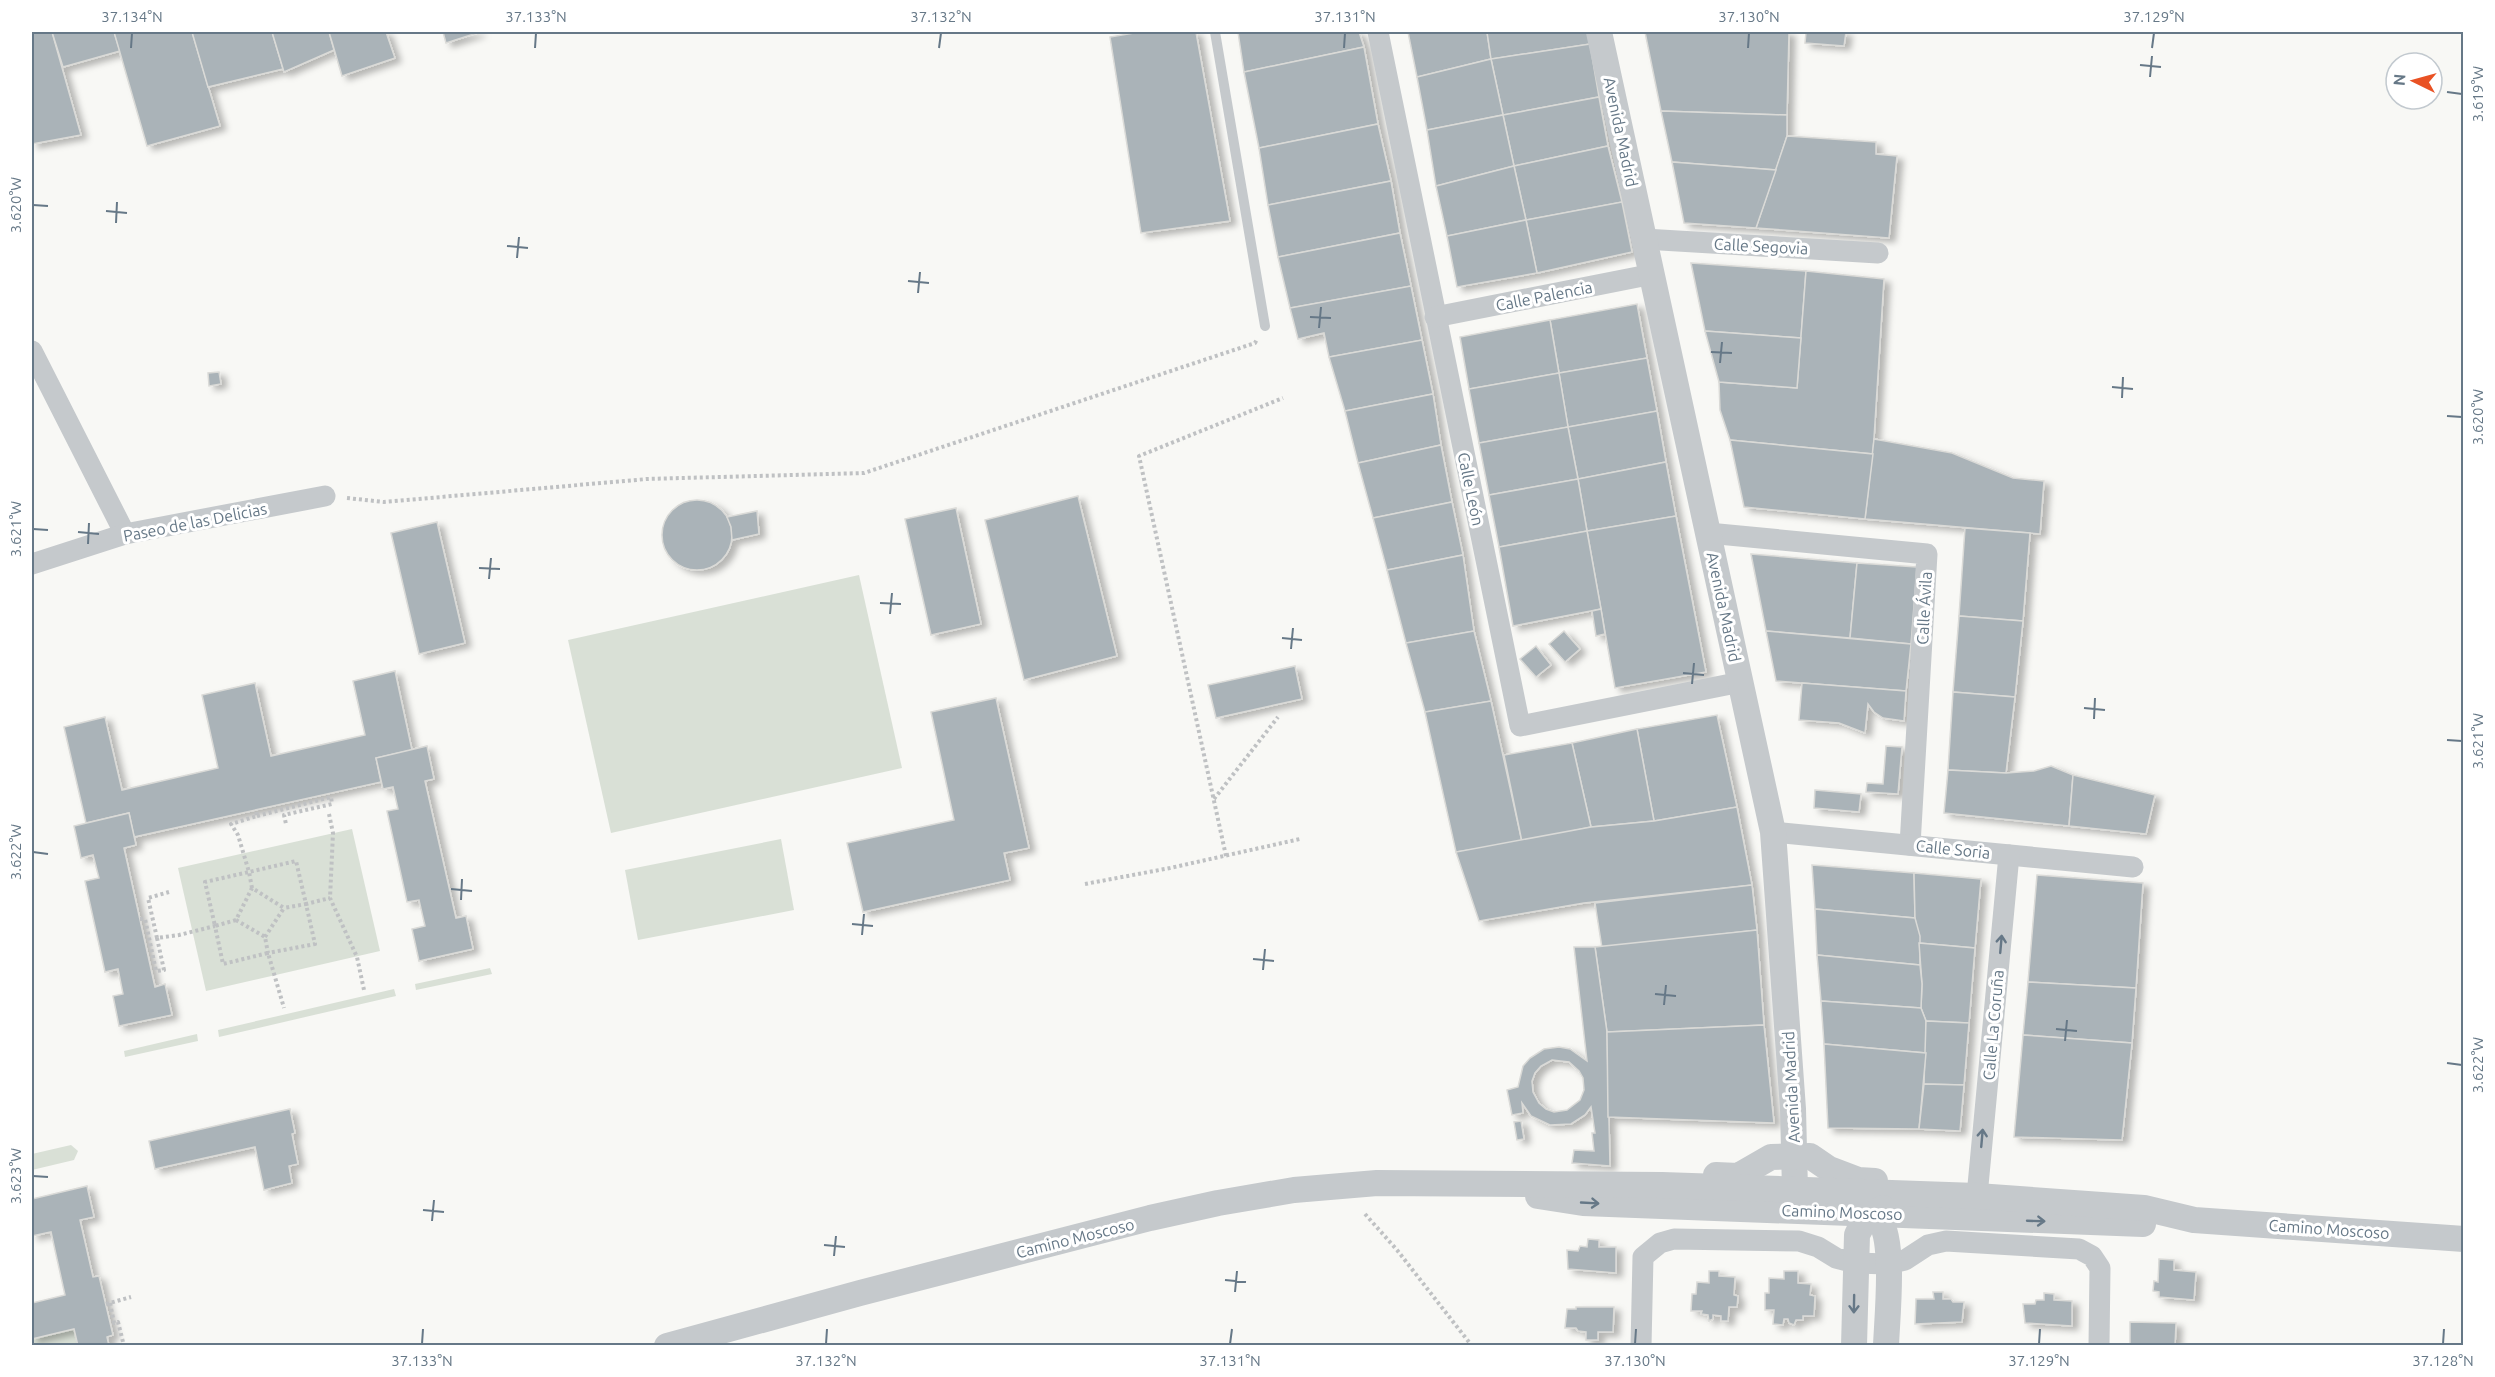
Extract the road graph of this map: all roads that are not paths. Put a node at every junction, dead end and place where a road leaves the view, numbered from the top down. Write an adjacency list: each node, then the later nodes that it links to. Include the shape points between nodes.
1 (1215, 32): 8 (lane)
2 (1378, 32): 7 (street, Calle León)
3 (1599, 32): 4 (street, Avenida Madrid)
4 (1644, 239): 5 (street, Calle Segovia); 6 (street, Avenida Madrid)
5 (1878, 253)
6 (1653, 274): 7 (street, Calle Palencia); 11 (street, Avenida Madrid)
7 (1435, 317): 14 (street, Calle León, via 1520,726)
8 (1265, 326)
9 (32, 351): 12 (street)
10 (325, 496): 12 (street, Paseo de las Delicias)
11 (1708, 533): 14 (street, Avenida Madrid); 16 (street, Calle Ávila, via 1927,554)
12 (125, 534): 13 (street, Paseo de las Delicias)
13 (32, 564)
14 (1741, 682): 15 (street, Avenida Madrid)
15 (1773, 832): 16 (street, Calle Soria); 19 (street, Avenida Madrid)
16 (1910, 845): 17 (street, Calle Soria)
17 (2009, 855): 18 (street, Calle Soria); 23 (street, Calle La Coruña, one-way to 17)
18 (2133, 867)
19 (1795, 1156): 21 (street, via 1771,1157 1738,1176 1689,1174); 22 (street, Avenida Madrid); 23 (street, via 1810,1156 1829,1169 1858,1180 1959,1185)
20 (1492, 1185): 21 (street, Camino Moscoso); 26 (street, Camino Moscoso, one-way to 26, via 1583,1203); 32 (street, Camino Moscoso, via 1377,1183 1294,1190 1218,1203)
21 (1662, 1185): 22 (street, Camino Moscoso)
22 (1795, 1190): 25 (street, Camino Moscoso); 26 (street, via 1772,1200 1696,1197)
23 (1977, 1196): 24 (street, Camino Moscoso); 25 (street, Camino Moscoso)
24 (2026, 1199): 27 (street, via 2000,1210 1896,1203); 28 (street, Camino Moscoso, via 2144,1208)
25 (1840, 1201): 26 (street, Camino Moscoso); 27 (street)
26 (1682, 1206)
27 (1873, 1213): 28 (street, Camino Moscoso, one-way to 28, via 2152,1224); 30 (street, via 1857,1235); 31 (street, via 1887,1236)
28 (2194, 1220): 29 (street, Camino Moscoso)
29 (2463, 1239)
30 (1855, 1263): 31 (street); 33 (street, via 1799,1241 1674,1239 1660,1243 1643,1257); 34 (street, one-way to 34)
31 (1888, 1264): 35 (street); 36 (street, via 1946,1241 2079,1249 2092,1256 2100,1268)
32 (667, 1346)
33 (1641, 1346)
34 (1854, 1346)
35 (1886, 1346)
36 (2099, 1346)

